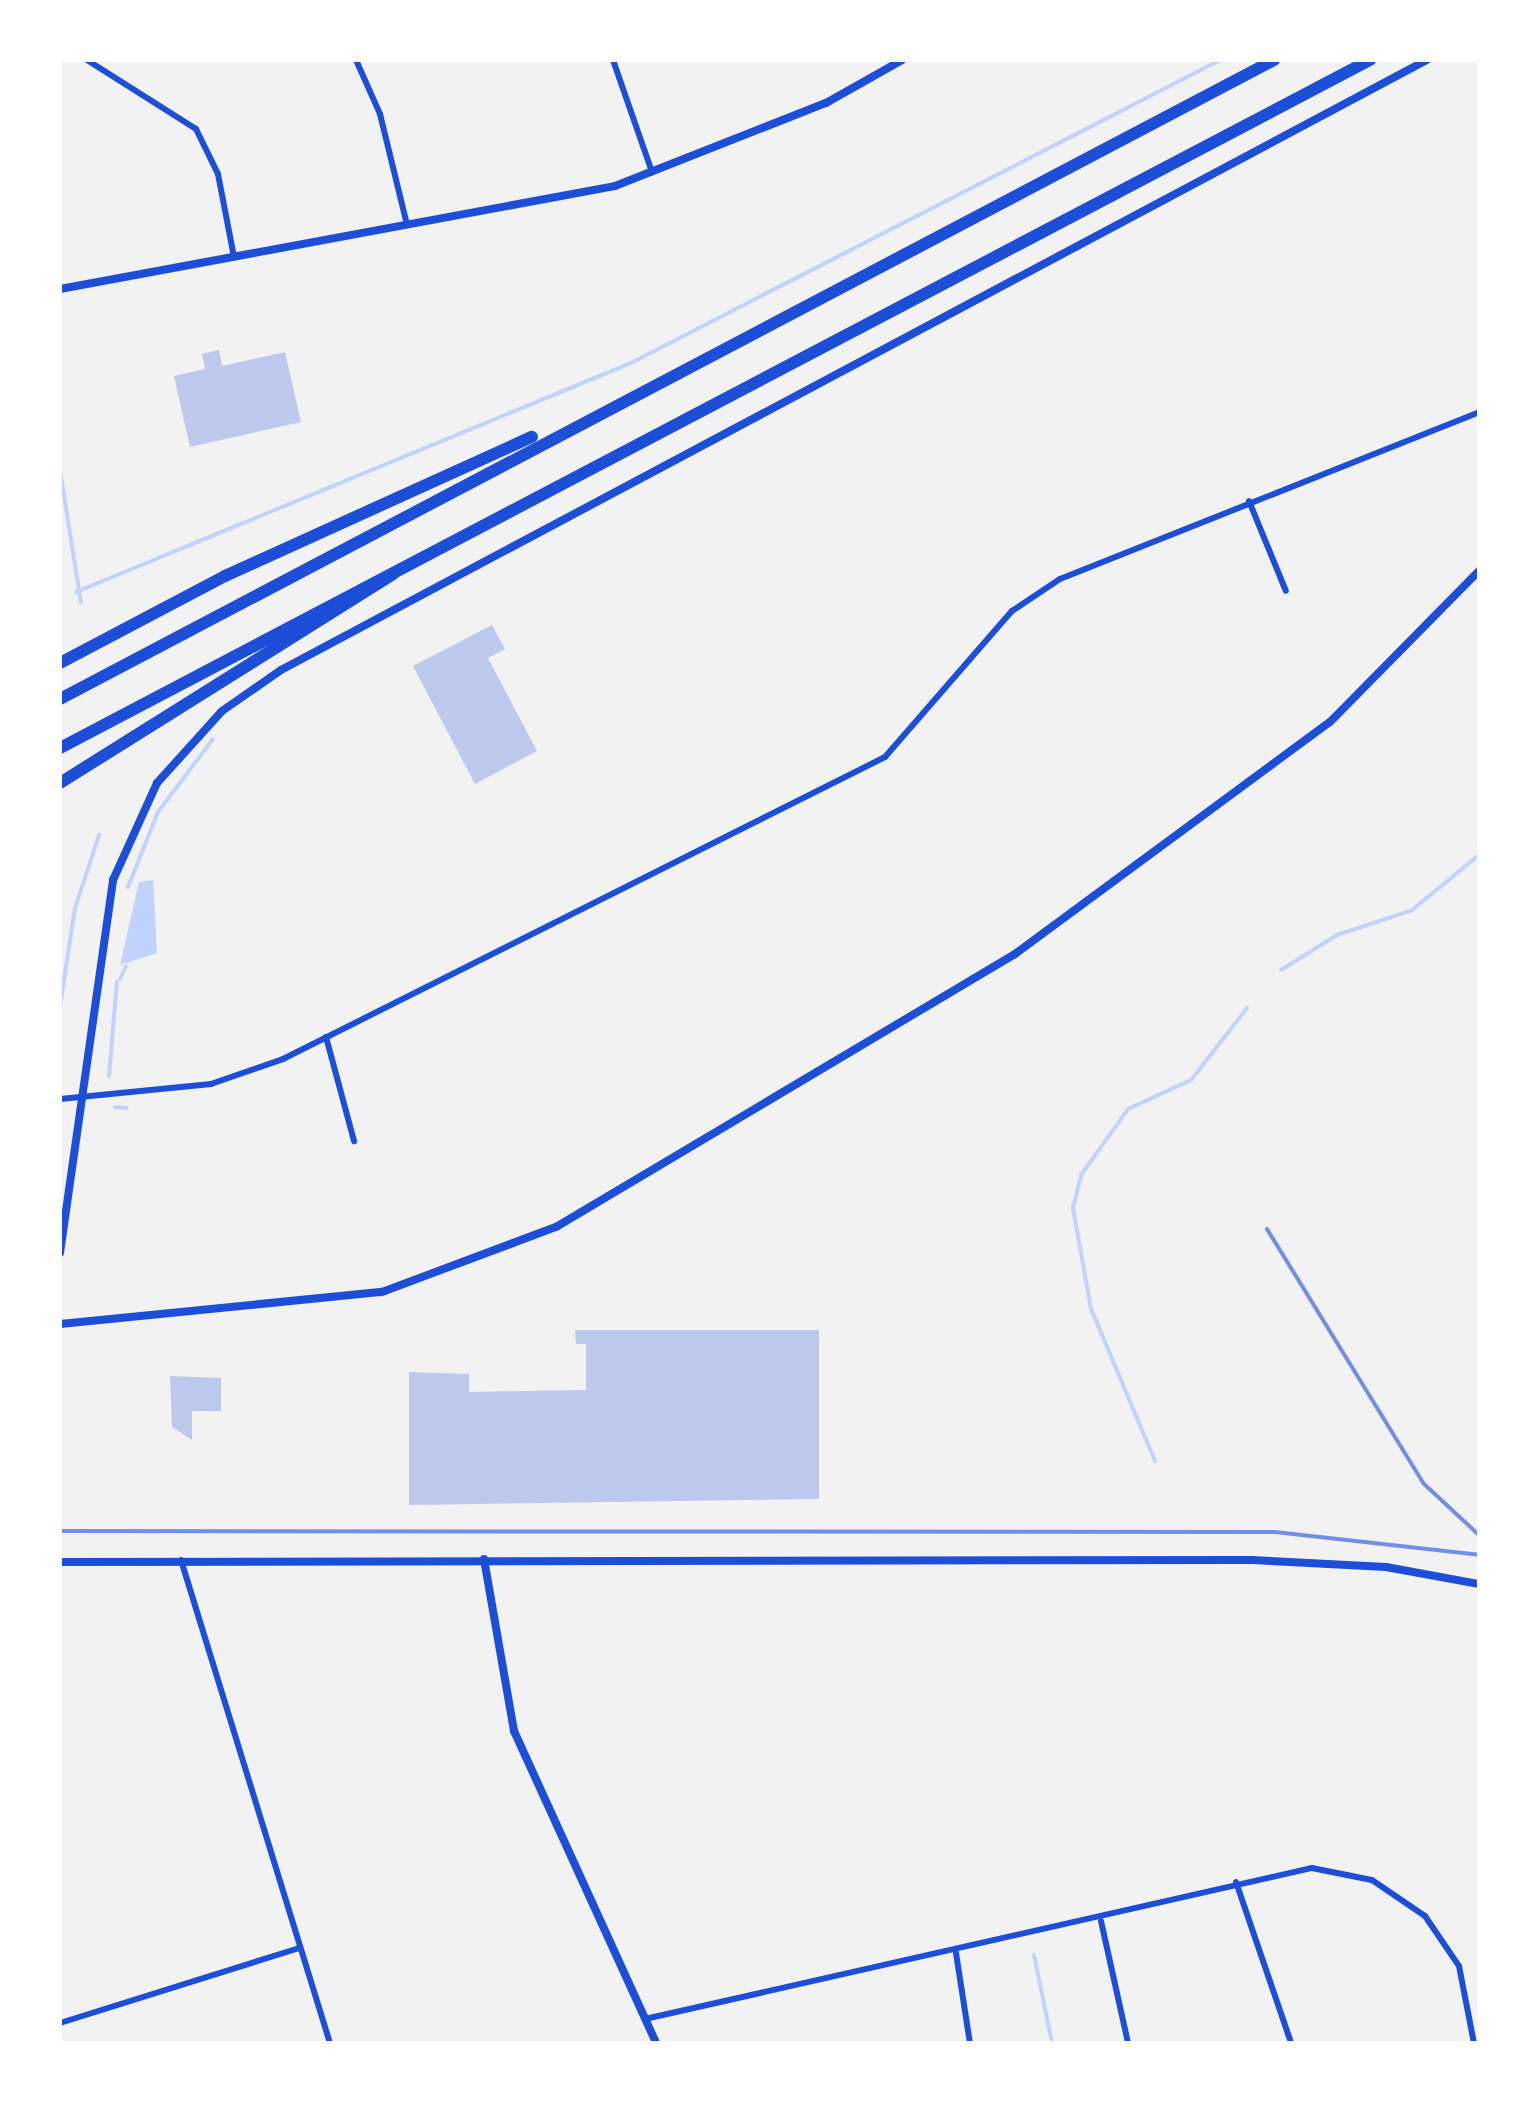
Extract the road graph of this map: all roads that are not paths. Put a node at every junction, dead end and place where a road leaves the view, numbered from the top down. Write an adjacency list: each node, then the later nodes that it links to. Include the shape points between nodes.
1 (88, 60): 10 (street, via 196,130 218,174)
2 (356, 60): 9 (street, via 380,114)
3 (613, 60): 8 (street)
4 (902, 60): 8 (street, via 838,98)
5 (1274, 60): 12 (highway)
6 (1370, 60): 15 (highway)
7 (1427, 60): 23 (street, via 236,700 169,766 127,839 104,921)
8 (652, 174): 9 (street)
9 (407, 228): 10 (street)
10 (234, 260): 11 (street)
11 (60, 289)
12 (604, 408): 18 (highway, via 242,568); 19 (highway)
13 (1479, 412): 14 (street)
14 (1248, 502): 17 (street); 22 (street, via 1034,594 907,741 865,770)
15 (423, 552): 20 (highway); 21 (highway)
16 (1479, 571): 27 (street, via 1330,722 1039,937 910,1023 556,1227 382,1292)
17 (1286, 590)
18 (60, 663)
19 (60, 700)
20 (60, 748)
21 (60, 783)
22 (326, 1037): 23 (street, via 224,1081); 25 (street)
23 (80, 1097): 24 (street); 26 (street)
24 (60, 1099)
25 (354, 1141)
26 (60, 1253)
27 (60, 1324)
28 (180, 1559): 29 (street); 30 (street); 34 (street)
29 (484, 1559): 31 (street, via 1252,1560 1368,1565); 36 (street, via 514,1732)
30 (60, 1562)
31 (1479, 1584)
32 (1236, 1882): 33 (street); 42 (street); 43 (street, via 1312,1868 1392,1890 1449,1948)
33 (1102, 1920): 35 (street); 41 (street)
34 (299, 1948): 37 (street); 38 (street)
35 (956, 1952): 36 (street); 40 (street)
36 (644, 2020): 39 (street)
37 (60, 2024)
38 (330, 2043)
39 (656, 2043)
40 (970, 2043)
41 (1128, 2043)
42 (1291, 2043)
43 (1474, 2043)

